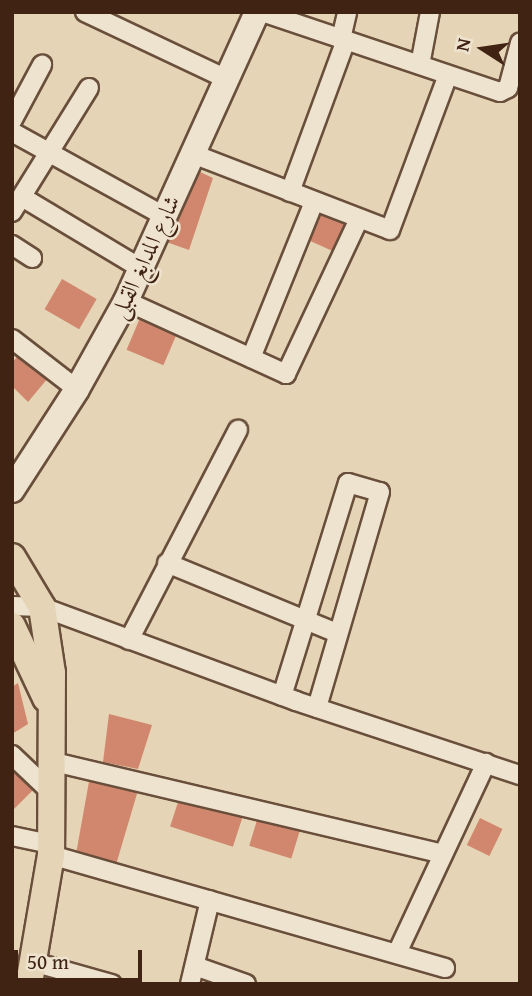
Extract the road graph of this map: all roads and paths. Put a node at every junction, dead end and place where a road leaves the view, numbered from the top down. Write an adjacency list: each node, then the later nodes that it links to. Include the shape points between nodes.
1 (85, 12): 10 (street)
2 (260, 12): 5 (street); 10 (street, شارع المدابغ القبلى)
3 (347, 12): 5 (street)
4 (430, 12): 8 (street)
5 (344, 40): 8 (street); 16 (street)
6 (519, 53): 9 (street, via 508,88 500,92)
7 (42, 65): 12 (street)
8 (420, 65): 9 (street)
9 (448, 75): 20 (street, via 390,230)
10 (227, 79): 15 (street, شارع المدابغ القبلى)
11 (89, 88): 14 (street)
12 (12, 121)
13 (12, 132): 14 (street)
14 (50, 152): 18 (street); 19 (street)
15 (193, 154): 16 (street); 19 (street, شارع المدابغ القبلى)
16 (290, 192): 17 (street)
17 (314, 202): 20 (street); 26 (street)
18 (17, 204): 23 (street)
19 (164, 216): 23 (street, شارع المدابغ القبلى)
20 (359, 219): 26 (street, via 289,371 281,373)
21 (12, 245): 22 (street)
22 (32, 258)
23 (140, 268): 24 (street, شارع المدابغ القبلى)
24 (126, 300): 26 (street); 27 (street, شارع المدابغ القبلى)
25 (12, 339): 27 (street)
26 (251, 358)
27 (77, 390): 29 (street, شارع المدابغ القبلى)
28 (238, 430): 31 (street)
29 (12, 490)
30 (12, 557): 33 (main road)
31 (167, 563): 34 (street); 37 (street)
32 (12, 606): 33 (street)
33 (42, 607): 37 (street); 40 (main road, via 50,639)
34 (306, 620): 36 (street); 36 (street, via 348,483 380,492); 38 (street)
35 (12, 626): 40 (main road)
36 (337, 633): 39 (street)
37 (129, 640): 38 (street)
38 (282, 696): 39 (street)
39 (317, 708): 43 (street)
40 (51, 712): 42 (main road)
41 (12, 755): 45 (street)
42 (54, 762): 45 (main road); 48 (street)
43 (486, 763): 44 (street); 48 (street)
44 (520, 775)
45 (54, 795): 47 (main road)
46 (12, 836): 47 (street)
47 (51, 849): 49 (street); 52 (main road)
48 (443, 854): 50 (street)
49 (211, 900): 50 (street); 53 (street)
50 (397, 953): 51 (street)
51 (445, 968)
52 (31, 973): 54 (street)
53 (192, 975): 55 (street)
54 (112, 984)
55 (246, 984)

